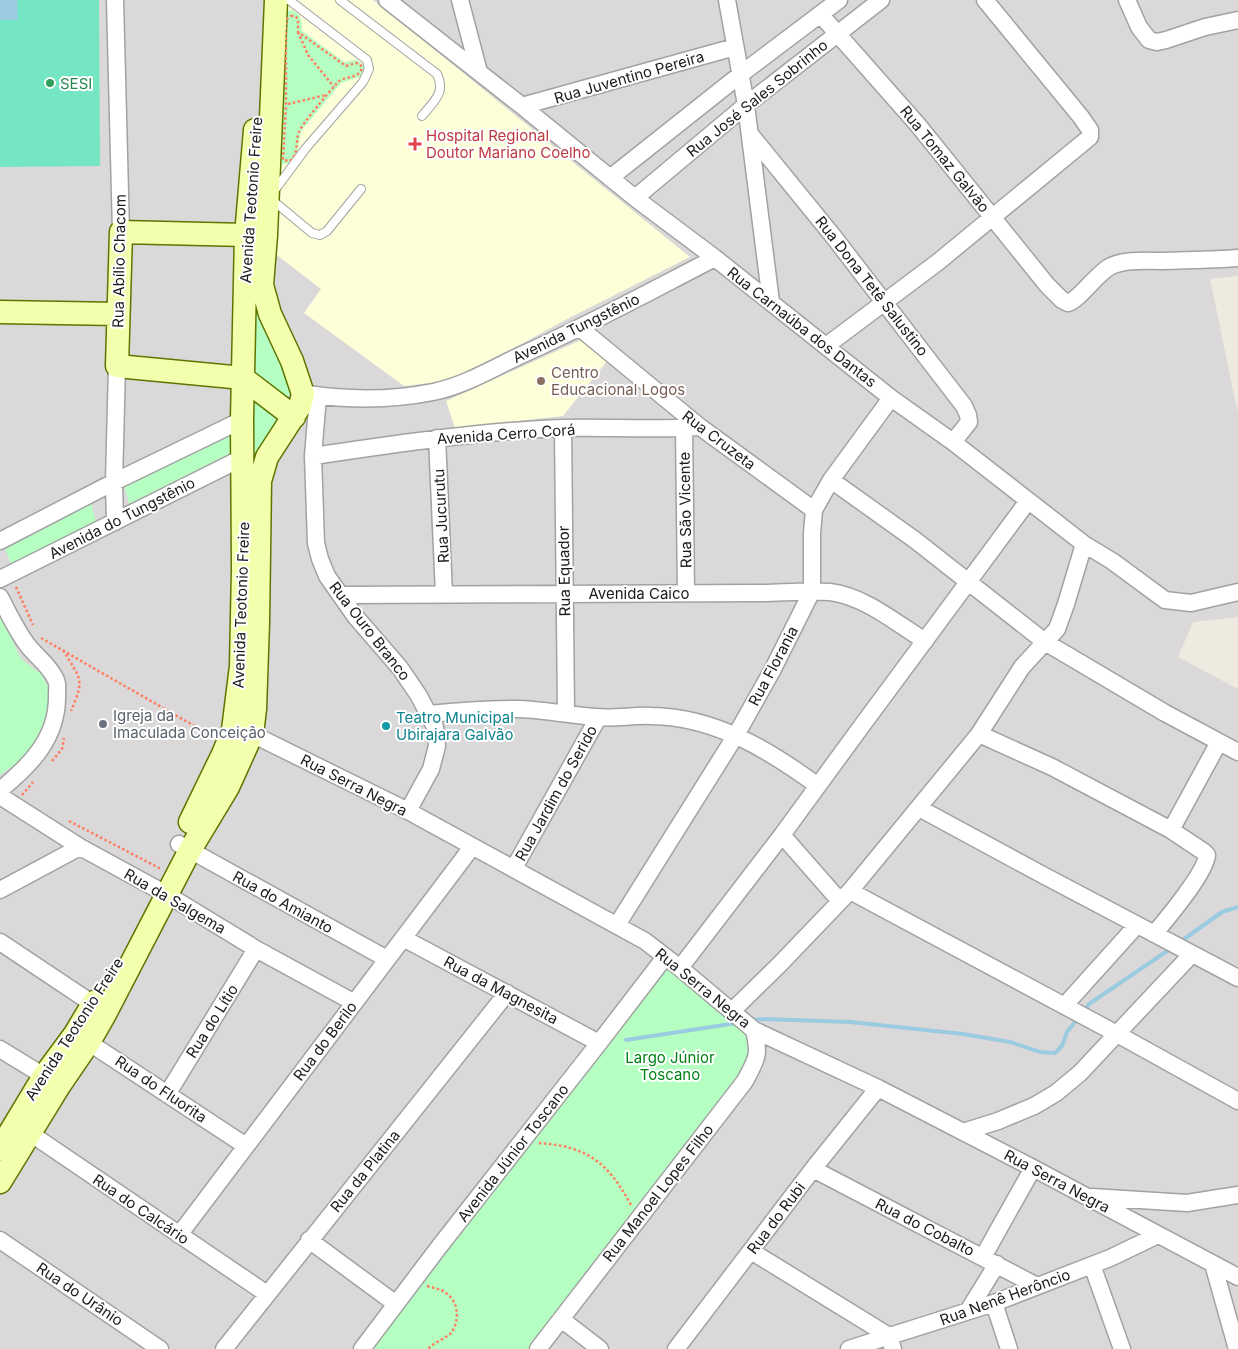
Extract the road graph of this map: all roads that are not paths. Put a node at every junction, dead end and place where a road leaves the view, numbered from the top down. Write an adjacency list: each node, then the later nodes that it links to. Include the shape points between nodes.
1 (115, 0): 28 (street, Rua Abílio Chacom)
2 (264, 0): 29 (street, Avenida Teotonio Freire)
3 (276, 0): 26 (street, Avenida Teotonio Freire)
4 (290, 0): 26 (lane, Avenida Teotonio Freire, via 367,60 370,69)
5 (340, 0): 21 (lane, via 437,74 441,84 439,94)
6 (387, 0): 17 (street, Rua Carnaúba dos Dantas)
7 (460, 0): 17 (street)
8 (727, 0): 16 (street)
9 (839, 0): 13 (street, Rua José Sales Sobrinho)
10 (881, 0): 15 (street, Rua José Sales Sobrinho)
11 (985, 0): 27 (street, via 1090,130 1090,137)
12 (1127, 0): 14 (street, via 1149,40 1157,42)
13 (820, 14): 15 (street, Rua Tomaz Galvão); 18 (street, Rua José Sales Sobrinho)
14 (1238, 20)
15 (838, 34): 19 (street, Rua José Sales Sobrinho); 27 (street, Rua Tomaz Galvão, via 918,125)
16 (735, 47): 18 (street); 20 (street, Rua Juventino Pereira)
17 (478, 72): 20 (street, Rua Carnaúba dos Dantas)
18 (741, 74): 19 (street); 23 (street, Rua José Sales Sobrinho)
19 (746, 105): 22 (street); 25 (street, Rua José Sales Sobrinho)
20 (522, 106): 23 (street, Rua Carnaúba dos Dantas)
21 (422, 116)
22 (750, 134): 32 (street); 33 (street, Rua Dona Tetê Salustino)
23 (610, 178): 25 (street, Rua Carnaúba dos Dantas)
24 (361, 189): 26 (lane, via 327,231 320,235 312,233)
25 (635, 198): 30 (street, Rua Carnaúba dos Dantas)
26 (268, 200): 29 (street, Avenida Teotonio Freire)
27 (992, 218): 31 (street, Rua Tomaz Galvão, via 1047,285 1068,303 1111,266); 33 (street)
28 (121, 232): 29 (street); 35 (street, Rua Abílio Chacom)
29 (256, 235): 39 (street, Avenida Teotonio Freire); 40 (street, Avenida Teotonio Freire, via 262,285 270,314)
30 (715, 258): 32 (street, Rua Carnaúba dos Dantas); 36 (street, Avenida Tungstênio)
31 (1238, 258)
32 (771, 302): 37 (street, Rua Carnaúba dos Dantas)
33 (883, 302): 37 (street); 47 (street, Rua Dona Tetê Salustino, via 966,410 969,422)
34 (0, 312): 35 (street)
35 (118, 314): 38 (street, Rua Abílio Chacom)
36 (580, 329): 40 (street, Avenida Tungstênio, via 460,384 434,392 364,398); 44 (street, Rua Cruzeta)
37 (826, 346): 41 (street, Rua Carnaúba dos Dantas)
38 (118, 366): 39 (street); 51 (street, Rua Abílio Chacom)
39 (243, 378): 42 (street); 43 (street, Avenida Teotonio Freire)
40 (310, 394): 42 (street, Avenida Teotonio Freire); 48 (street, Rua Ouro Branco)
41 (891, 398): 47 (street, Rua Carnaúba dos Dantas); 50 (street, Rua Florania)
42 (294, 416): 48 (street); 58 (street, Avenida Teotonio Freire, via 273,446 263,468)
43 (242, 420): 49 (street, Avenida Teotonio Freire); 51 (street)
44 (692, 427): 45 (street, Avenida Cerro Corá); 53 (street, Rua Cruzeta); 62 (street, Rua São Vicente)
45 (563, 428): 46 (street, Avenida Cerro Corá); 64 (street, Rua Equador)
46 (437, 438): 48 (street, Avenida Cerro Corá); 63 (street, Rua Jucurutu)
47 (953, 442): 52 (street, Rua Carnaúba dos Dantas)
48 (314, 448): 65 (street, Rua Ouro Branco, via 318,551 327,576)
49 (244, 457): 54 (street, Avenida do Tungstênio); 58 (street, Avenida Teotonio Freire)
50 (832, 480): 53 (street, Rua Florania); 59 (street)
51 (114, 482): 54 (street, Rua Abílio Chacom); 55 (street)
52 (1028, 501): 56 (street, Rua Carnaúba dos Dantas); 59 (street)
53 (814, 510): 60 (street, Rua Florania)
54 (115, 522): 57 (street, Avenida do Tungstênio)
55 (0, 541)
56 (1084, 544): 61 (street, Rua Carnaúba dos Dantas, via 1165,600 1192,603); 68 (street, via 1057,629)
57 (5, 576)
58 (251, 580): 72 (street, Avenida Teotonio Freire, via 255,709); 85 (street, Avenida Teotonio Freire, via 233,730)
59 (969, 582): 67 (street); 68 (street)
60 (812, 591): 62 (street, Avenida Caico); 67 (street, Avenida Caico, via 832,592 855,600); 74 (street, Rua Florania)
61 (1238, 592)
62 (686, 593): 64 (street, Avenida Caico)
63 (444, 594): 64 (street, Avenida Caico); 65 (street, Avenida Caico)
64 (564, 594): 69 (street, Rua Equador)
65 (340, 595): 70 (street, Rua Ouro Branco, via 400,668)
66 (0, 597): 78 (street, via 26,642 47,664 57,681 58,705 55,723 37,755)
67 (925, 641): 77 (street)
68 (1045, 642): 73 (street, via 1022,667); 75 (street)
69 (566, 713): 70 (street, via 478,710); 71 (street)
70 (429, 714): 81 (street, Rua Ouro Branco, via 435,727 437,746 430,769)
71 (598, 718): 74 (street, via 653,716 678,719); 87 (street, Rua Jardim do Serido)
72 (252, 734): 81 (street, Rua Serra Negra); 85 (street, Avenida Teotonio Freire, via 228,787)
73 (979, 734): 80 (street); 82 (street, via 1052,767)
74 (736, 735): 77 (street, via 783,761); 91 (street, Rua Florania)
75 (1219, 742): 76 (street); 82 (street)
76 (1238, 752)
77 (818, 786): 83 (street)
78 (0, 790)
79 (0, 796): 84 (street, Rua da Salgema)
80 (919, 808): 90 (street); 92 (street)
81 (408, 811): 86 (street, Rua Serra Negra)
82 (1171, 830): 93 (street, via 1207,855 1177,906)
83 (782, 835): 90 (street); 100 (street)
84 (80, 847): 88 (street, Rua da Salgema); 89 (street)
85 (184, 847): 88 (street, Avenida Teotonio Freire); 99 (street, Rua do Amianto)
86 (472, 847): 87 (street, Rua Serra Negra); 94 (street, Rua do Berilo)
87 (514, 868): 91 (street, Rua Serra Negra)
88 (162, 885): 96 (street, Rua da Salgema); 104 (street, Avenida Teotonio Freire); 109 (street, Avenida Teotonio Freire)
89 (0, 890)
90 (844, 896): 105 (street); 106 (street)
91 (617, 925): 98 (street, Rua Serra Negra)
92 (1137, 925): 93 (street); 105 (street)
93 (1154, 934): 97 (street)
94 (403, 938): 99 (street, Rua do Berilo); 102 (street, Rua da Magnesita)
95 (0, 942): 104 (street)
96 (256, 949): 103 (street, Rua da Salgema); 114 (street, Rua do Lítio)
97 (1192, 954): 101 (street); 108 (street)
98 (665, 957): 100 (street, Rua Serra Negra); 110 (street, Avenida Júnior Toscano)
99 (387, 959): 103 (street, Rua do Berilo)
100 (680, 968): 106 (street, Rua Serra Negra)
101 (1238, 978)
102 (507, 993): 110 (street, Rua da Magnesita); 128 (street, Rua da Platina)
103 (353, 1002): 118 (street, Rua do Berilo)
104 (93, 1004): 109 (street, Avenida Teotonio Freire)
105 (1065, 1006): 108 (street)
106 (732, 1011): 107 (street, Rua Serra Negra)
107 (754, 1030): 113 (street, Rua Serra Negra); 139 (street, Rua Manoel Lopes Filho, via 759,1049 745,1081)
108 (1117, 1034): 115 (street); 117 (street, via 1056,1093 1034,1106)
109 (82, 1038): 112 (street, Avenida Teotonio Freire); 114 (street, Rua do Fluorita); 116 (street, Avenida Teotonio Freire)
110 (600, 1043): 137 (street, Avenida Júnior Toscano)
111 (0, 1049): 112 (street)
112 (44, 1076): 116 (street, Avenida Teotonio Freire)
113 (878, 1088): 117 (street, Rua Serra Negra); 121 (street, Rua do Rubi)
114 (168, 1093): 118 (street, Rua do Fluorita)
115 (1238, 1101)
116 (22, 1128): 119 (street, Avenida Teotonio Freire); 122 (street, Avenida Teotonio Freire); 126 (street, Rua do Calcário)
117 (963, 1132): 120 (street, Rua Serra Negra)
118 (246, 1146): 126 (street, Rua do Berilo)
119 (0, 1148)
120 (1033, 1168): 124 (street, Rua Serra Negra); 130 (street)
121 (813, 1169): 129 (street, Rua do Rubi); 130 (street, Rua do Cobalto)
122 (0, 1182)
123 (1238, 1195): 124 (street, via 1187,1203)
124 (1087, 1197): 125 (street, Rua Serra Negra)
125 (1158, 1235): 131 (street, Rua Serra Negra); 132 (street, Rua Nenê Herôncio)
126 (179, 1236): 135 (street, Rua do Calcário)
127 (0, 1240): 141 (street, Rua do Urânio)
128 (309, 1240): 135 (street, Rua da Platina); 137 (street)
129 (750, 1251): 140 (street); 146 (street, Rua do Rubi)
130 (990, 1260): 134 (street, Rua do Cobalto); 138 (street)
131 (1213, 1264): 133 (street, Rua Serra Negra); 150 (street)
132 (1092, 1265): 134 (street, Rua Nenê Herôncio); 149 (street)
133 (1238, 1277)
134 (1037, 1286): 136 (street, Rua Nenê Herôncio)
135 (268, 1294): 142 (street, Rua da Platina)
136 (994, 1303): 138 (street, Rua Nenê Herôncio); 148 (street)
137 (396, 1304): 143 (street, Avenida Júnior Toscano)
138 (968, 1311): 140 (street, Rua Nenê Herôncio)
139 (561, 1319): 144 (street, Rua Manoel Lopes Filho); 145 (street)
140 (891, 1343): 147 (street, Rua Nenê Herôncio)
141 (160, 1349)
142 (224, 1349)
143 (362, 1349)
144 (538, 1349)
145 (600, 1349)
146 (676, 1349)
147 (849, 1349)
148 (1009, 1349)
149 (1122, 1349)
150 (1238, 1349)

